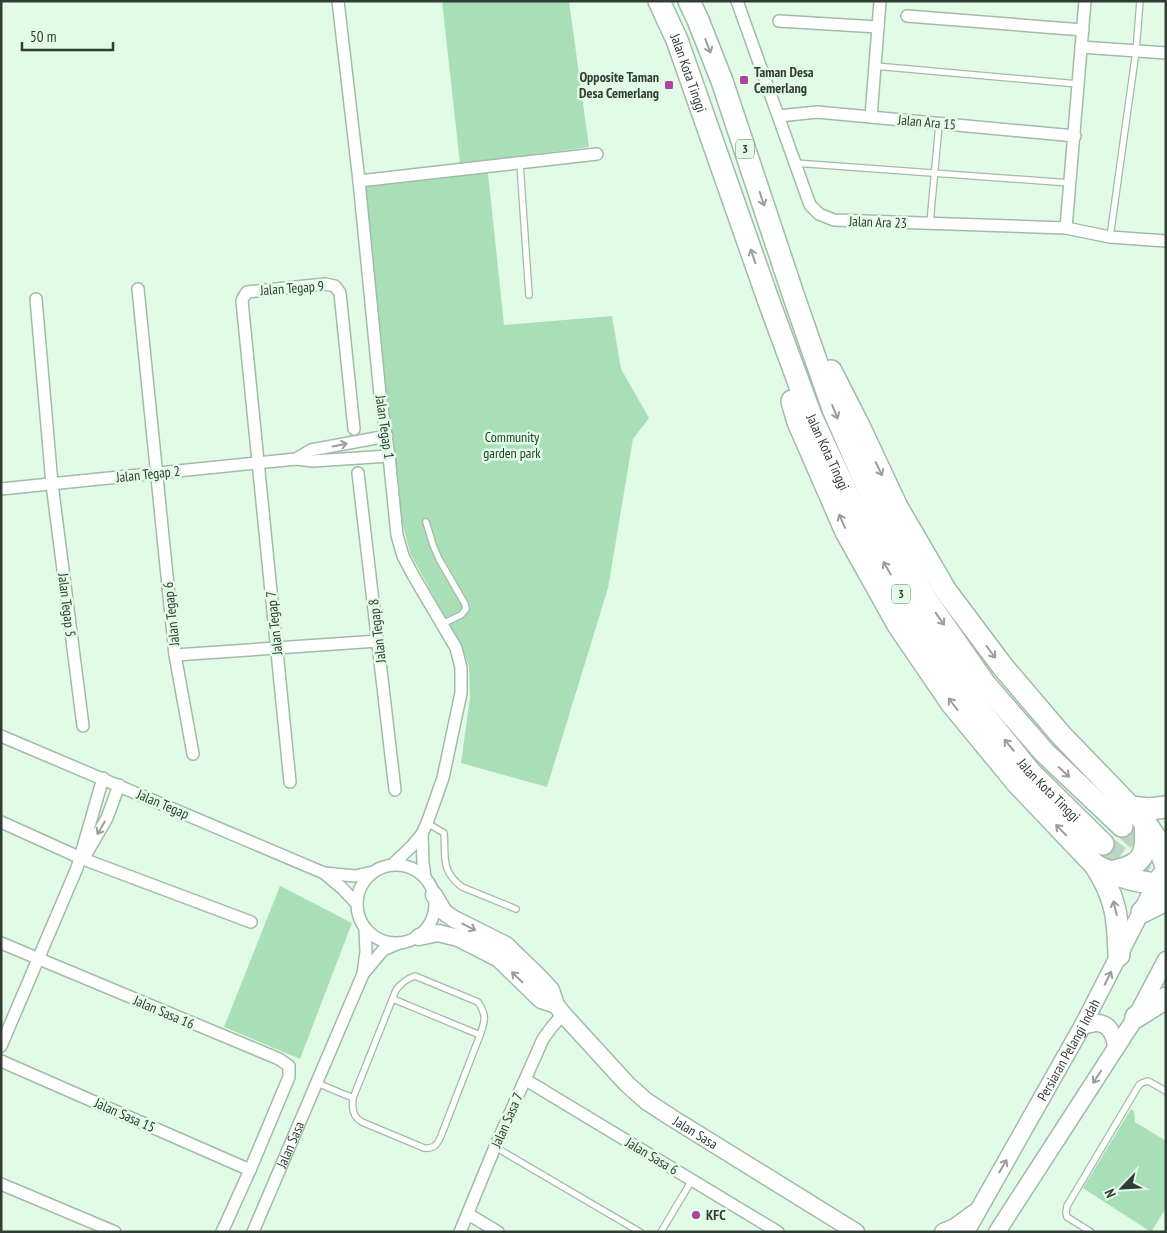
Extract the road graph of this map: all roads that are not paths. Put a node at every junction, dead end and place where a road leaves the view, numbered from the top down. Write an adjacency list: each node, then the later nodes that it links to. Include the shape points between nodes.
1 (338, 1): 25 (street, Jalan Tegap 1)
2 (658, 1): 35 (highway, Jalan Kota Tinggi / 3, one-way to 2, via 677,40)
3 (689, 1): 34 (highway, Jalan Kota Tinggi / 3, one-way to 34, via 722,81)
4 (737, 1): 17 (street, Jalan Ara 23)
5 (880, 1): 10 (street)
6 (1085, 1): 11 (street)
7 (1140, 1): 13 (lane)
8 (908, 16): 11 (street)
9 (779, 21): 10 (street)
10 (878, 27): 15 (street)
11 (1083, 30): 12 (street)
12 (1081, 47): 13 (street); 16 (street)
13 (1136, 51): 14 (street); 29 (lane)
14 (1166, 53)
15 (875, 66): 16 (lane); 18 (street)
16 (1078, 84): 20 (street)
17 (779, 116): 18 (street, Jalan Ara 15, via 817,112); 22 (street, Jalan Ara 23)
18 (871, 117): 19 (street, Jalan Ara 15)
19 (940, 124): 20 (street, Jalan Ara 15); 24 (lane)
20 (1074, 136): 26 (street)
21 (598, 154): 23 (street)
22 (795, 163): 24 (lane); 27 (street, Jalan Ara 23, via 810,205 820,214 834,220)
23 (520, 164): 25 (street); 32 (lane)
24 (935, 173): 26 (lane); 27 (lane)
25 (359, 181): 37 (street, Jalan Tegap 1)
26 (1070, 183): 28 (street)
27 (930, 224): 28 (street, Jalan Ara 23)
28 (1066, 228): 29 (street, Jalan Ara 23)
29 (1110, 237): 30 (street, Jalan Ara 23)
30 (1166, 240)
31 (138, 289): 41 (street, Jalan Tegap 6)
32 (529, 295)
33 (36, 299): 43 (street, Jalan Tegap 5)
34 (795, 300): 57 (highway, one-way to 57, via 897,506 946,591 1003,667 1061,735); 61 (highway, Jalan Kota Tinggi / 3, one-way to 61, via 833,409 880,516 928,602 985,684 1044,752)
35 (769, 302): 63 (highway, Jalan Kota Tinggi / 3, one-way to 35, via 1030,772 968,695 913,615 863,526 812,416); 66 (highway, one-way to 35, via 1017,783 952,704 898,624 846,532 798,422)
36 (354, 429): 40 (street, Jalan Tegap 9, via 340,293 335,286 325,284 247,292 242,301)
37 (387, 436): 38 (street, Jalan Tegap 1); 39 (street, Jalan Tegap 2, one-way to 37, via 311,450)
38 (389, 456): 39 (street, Jalan Tegap 2, via 313,461); 46 (street, Jalan Tegap 1, via 397,535 403,556)
39 (296, 459): 40 (street, Jalan Tegap 2)
40 (258, 463): 41 (street, Jalan Tegap 2); 48 (street, Jalan Tegap 7)
41 (157, 473): 43 (street, Jalan Tegap 2); 49 (street, Jalan Tegap 6)
42 (358, 473): 47 (street, Jalan Tegap 8)
43 (52, 484): 44 (street, Jalan Tegap 2); 50 (street, Jalan Tegap 5)
44 (1, 490)
45 (426, 522): 46 (lane, via 439,559 466,609)
46 (442, 624): 62 (street, Jalan Tegap 1, via 456,648 461,668 461,693 443,778)
47 (378, 641): 48 (street); 56 (street, Jalan Tegap 8)
48 (277, 648): 49 (street); 54 (street, Jalan Tegap 7)
49 (175, 655): 52 (street, Jalan Tegap 6)
50 (83, 726)
51 (1, 736): 53 (street, Jalan Tegap)
52 (193, 754)
53 (103, 778): 55 (street, Jalan Tegap); 64 (street)
54 (290, 782)
55 (119, 785): 64 (street, one-way to 64, via 107,818); 68 (street, Jalan Tegap)
56 (395, 790)
57 (1130, 807): 58 (highway, via 1150,810); 60 (highway)
58 (1166, 807)
59 (1, 822): 64 (street)
60 (1145, 822): 66 (highway, via 1145,851 1137,863 1124,870); 70 (highway, via 1155,837)
61 (1122, 826)
62 (424, 828): 65 (street, Jalan Tegap 1, via 412,846); 69 (street, Jalan Tegap 1, via 422,863); 73 (lane, via 444,833 444,859 455,882)
63 (1103, 844)
64 (80, 862): 75 (street); 81 (street)
65 (392, 865): 67 (street); 69 (street, via 404,866)
66 (1102, 869): 70 (highway, via 1126,878); 80 (highway, one-way to 66, via 1116,913)
67 (373, 872): 68 (street, Jalan Tegap, via 355,876); 72 (street, via 361,886)
68 (324, 873): 72 (street, Jalan Tegap)
69 (425, 877): 71 (street)
70 (1164, 877): 74 (highway)
71 (434, 895): 77 (street, via 433,918); 86 (main road, Jalan Sasa, one-way to 86, via 444,912 454,919 506,945 551,990)
72 (356, 904): 76 (street)
73 (516, 909)
74 (1142, 912): 80 (main road, Persiaran Pelangi Indah)
75 (250, 922)
76 (365, 929): 79 (street, via 379,940); 83 (street, Jalan Sasa)
77 (419, 937): 79 (street); 86 (main road, Jalan Sasa, one-way to 77, via 541,1000 499,959 478,948 438,933)
78 (1, 944): 81 (street, Jalan Sasa 16)
79 (397, 944): 83 (street, Jalan Sasa, via 384,950)
80 (1119, 955): 88 (main road, Persiaran Pelangi Indah, one-way to 80)
81 (38, 960): 90 (street); 98 (street, Jalan Sasa 16, via 279,1059 289,1066 289,1077)
82 (1166, 960): 87 (main road)
83 (363, 974): 94 (street, Jalan Sasa)
84 (1166, 998): 87 (highway)
85 (393, 999): 89 (lane); 89 (lane, via 401,983 415,976 478,1002 485,1014); 96 (lane)
86 (560, 1010): 93 (street, Jalan Sasa 7, via 543,1039); 112 (main road, Jalan Sasa, via 646,1101)
87 (1136, 1017): 91 (main road)
88 (1083, 1025): 91 (main road, via 1105,1025 1115,1037); 101 (main road, Persiaran Pelangi Indah, one-way to 88)
89 (480, 1035): 96 (lane, via 434,1148 424,1148 357,1119 352,1108)
90 (1, 1046)
91 (1116, 1048): 103 (main road, one-way to 103)
92 (1, 1061): 98 (street, Jalan Sasa 15)
93 (526, 1080): 97 (street, Jalan Sasa 7); 99 (street, Jalan Sasa 6)
94 (317, 1083): 96 (lane); 106 (street, Jalan Sasa)
95 (1166, 1091): 115 (lane, via 1148,1081 1139,1085 1067,1206 1067,1217)
96 (353, 1098)
97 (495, 1147): 102 (street, Jalan Sasa 7); 109 (lane)
98 (250, 1170): 105 (street)
99 (692, 1180): 110 (lane); 111 (street, Jalan Sasa 6)
100 (1, 1184): 104 (street)
101 (979, 1208): 113 (main road); 114 (main road, Persiaran Pelangi Indah)
102 (468, 1214): 107 (street, Jalan Sasa 7); 108 (street)
103 (1001, 1227)
104 (115, 1232)
105 (222, 1232)
106 (254, 1232)
107 (460, 1232)
108 (498, 1232)
109 (640, 1232)
110 (661, 1232)
111 (778, 1232)
112 (856, 1232)
113 (943, 1232)
114 (966, 1232)
115 (1091, 1232)

